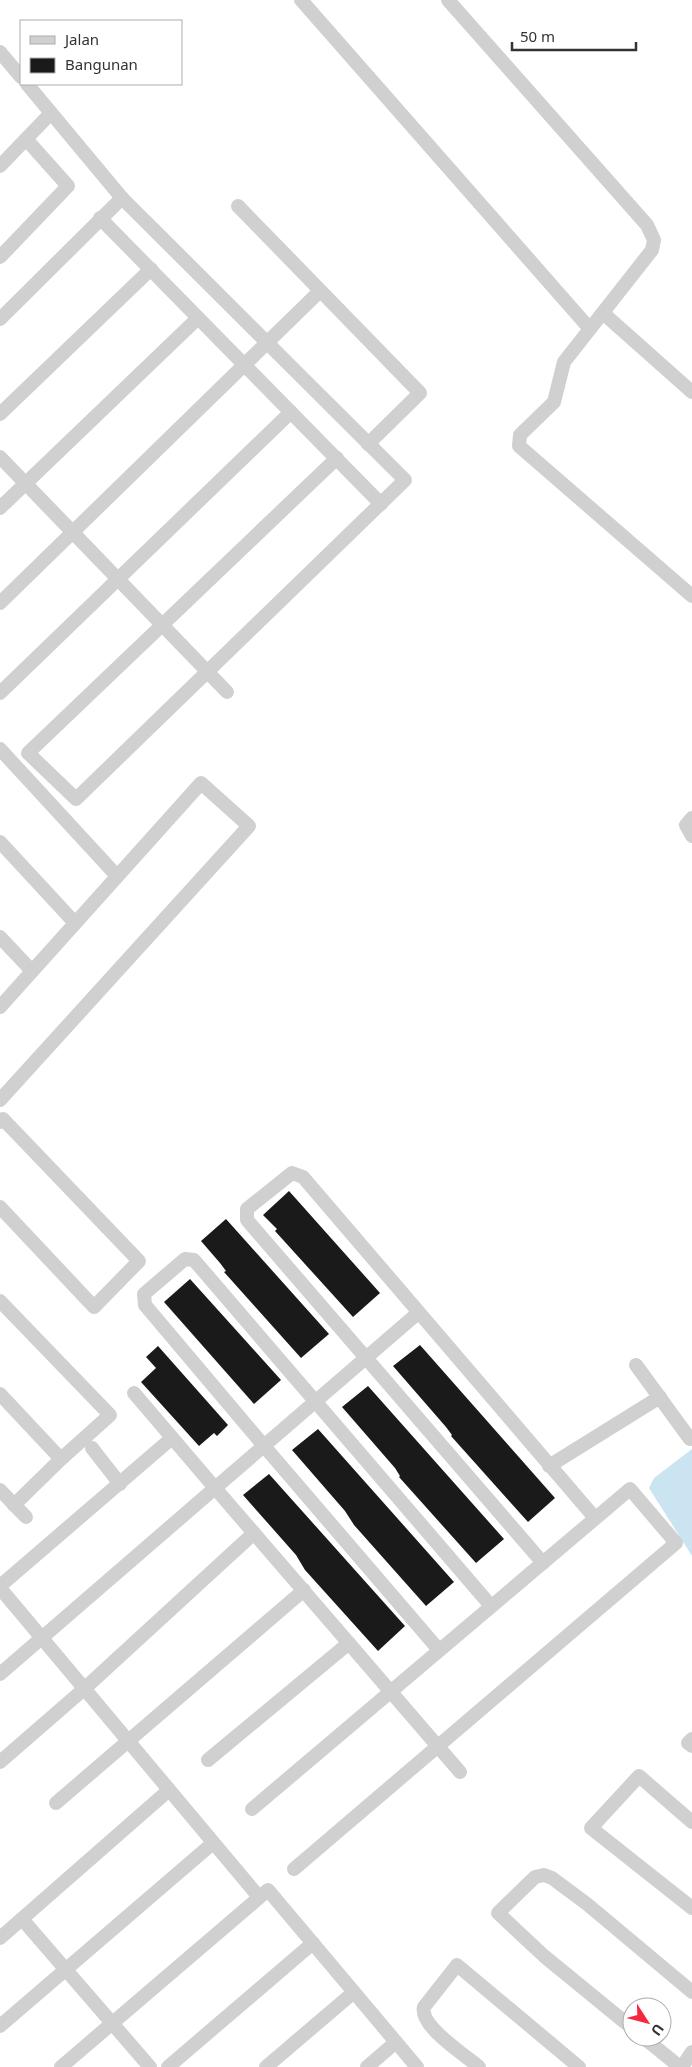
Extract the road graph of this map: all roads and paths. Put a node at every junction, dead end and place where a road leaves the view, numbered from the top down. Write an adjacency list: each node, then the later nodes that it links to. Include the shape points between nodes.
1 (301, 0): 18 (street)
2 (448, 0): 15 (street, via 651,232 654,240 652,250)
3 (0, 52): 4 (street)
4 (20, 76)
5 (28, 85): 6 (street)
6 (51, 113): 7 (street); 9 (street)
7 (26, 140): 8 (street); 12 (street, via 68,186)
8 (0, 166)
9 (122, 198): 11 (street); 19 (street)
10 (238, 206): 14 (street)
11 (100, 218): 13 (street); 17 (street)
12 (0, 257)
13 (151, 269): 16 (street); 23 (street)
14 (320, 291): 19 (street); 24 (street, via 420,394)
15 (603, 313): 18 (street); 21 (street)
16 (198, 318): 20 (street); 27 (street)
17 (0, 319)
18 (590, 329): 32 (street, via 564,362 554,402 520,435 519,446)
19 (267, 343): 20 (street); 24 (street)
20 (245, 365): 22 (street); 30 (street)
21 (692, 392)
22 (291, 412): 26 (street); 31 (street)
23 (0, 414)
24 (368, 444): 28 (street, via 405,480)
25 (0, 457): 27 (street)
26 (337, 458): 28 (street); 34 (street)
27 (26, 484): 29 (street); 30 (street)
28 (381, 504): 35 (street)
29 (0, 508)
30 (73, 532): 31 (street); 33 (street)
31 (118, 579): 34 (street); 37 (street)
32 (692, 596)
33 (0, 603)
34 (163, 625): 35 (street); 35 (street, via 28,753 76,799)
35 (208, 672): 36 (street)
36 (227, 692)
37 (0, 693)
38 (0, 749): 42 (street)
39 (692, 818): 40 (street, via 686,825)
40 (692, 836)
41 (0, 842): 43 (street)
42 (117, 876): 43 (street); 47 (street, via 200,783 249,826)
43 (75, 923): 45 (street)
44 (0, 937): 45 (street)
45 (32, 971): 46 (street)
46 (0, 1006)
47 (0, 1100)
48 (0, 1122): 49 (street, via 3,1119 139,1261 94,1307)
49 (0, 1207)
50 (0, 1300): 62 (street, via 110,1415)
51 (418, 1313): 52 (street); 52 (street, via 303,1177 292,1173 247,1209 247,1220); 63 (street)
52 (366, 1358): 57 (street); 71 (street)
53 (636, 1365): 56 (street)
54 (134, 1393): 58 (street)
55 (0, 1394): 62 (street)
56 (660, 1397): 59 (street); 63 (street)
57 (316, 1402): 60 (street); 60 (street, via 194,1260 185,1259 144,1294 145,1305); 74 (street)
58 (172, 1438): 64 (street); 65 (street)
59 (690, 1439)
60 (264, 1446): 65 (street); 77 (street)
61 (92, 1448): 64 (street)
62 (61, 1459): 67 (street)
63 (550, 1466): 69 (street)
64 (120, 1484): 72 (street)
65 (215, 1488): 70 (street); 75 (street)
66 (0, 1490): 67 (street)
67 (14, 1505): 68 (street)
68 (26, 1517)
69 (595, 1518): 71 (street); 83 (street, via 630,1489 676,1543)
70 (254, 1533): 73 (street); 79 (street)
71 (543, 1562): 74 (street)
72 (0, 1587): 75 (street)
73 (304, 1590): 76 (street); 82 (street)
74 (491, 1606): 77 (street)
75 (42, 1638): 78 (street); 79 (street)
76 (349, 1643): 80 (street); 85 (street)
77 (440, 1650): 80 (street)
78 (0, 1674)
79 (84, 1689): 82 (street); 86 (street)
80 (390, 1691): 83 (street); 90 (street)
81 (692, 1739): 84 (street, via 688,1743)
82 (128, 1741): 88 (street); 89 (street)
83 (438, 1746): 87 (street); 93 (street)
84 (692, 1746)
85 (208, 1760)
86 (0, 1762)
87 (460, 1772)
88 (169, 1790): 92 (street); 96 (street)
89 (56, 1803)
90 (252, 1809)
91 (692, 1822): 95 (street, via 639,1776 591,1828)
92 (213, 1843): 94 (street); 99 (street)
93 (294, 1868)
94 (259, 1898): 98 (street, via 268,1890); 103 (street)
95 (692, 1908)
96 (22, 1918): 97 (street); 99 (street)
97 (0, 1938)
98 (313, 1943): 100 (street); 110 (street)
99 (66, 1969): 103 (street); 104 (street)
100 (354, 1992): 105 (street); 111 (street)
101 (692, 1992): 102 (street, via 552,1878 544,1875 535,1877 498,1913 544,1956)
102 (622, 2020)
103 (112, 2023): 108 (street); 109 (street)
104 (0, 2026)
105 (396, 2042): 112 (street); 113 (street)
106 (656, 2047): 116 (street)
107 (692, 2052): 116 (street)
108 (61, 2067)
109 (150, 2067)
110 (168, 2067)
111 (266, 2067)
112 (367, 2067)
113 (417, 2067)
114 (479, 2067): 115 (street, via 435,2031 423,2014 424,2007 456,1965)
115 (579, 2067)
116 (681, 2067)

